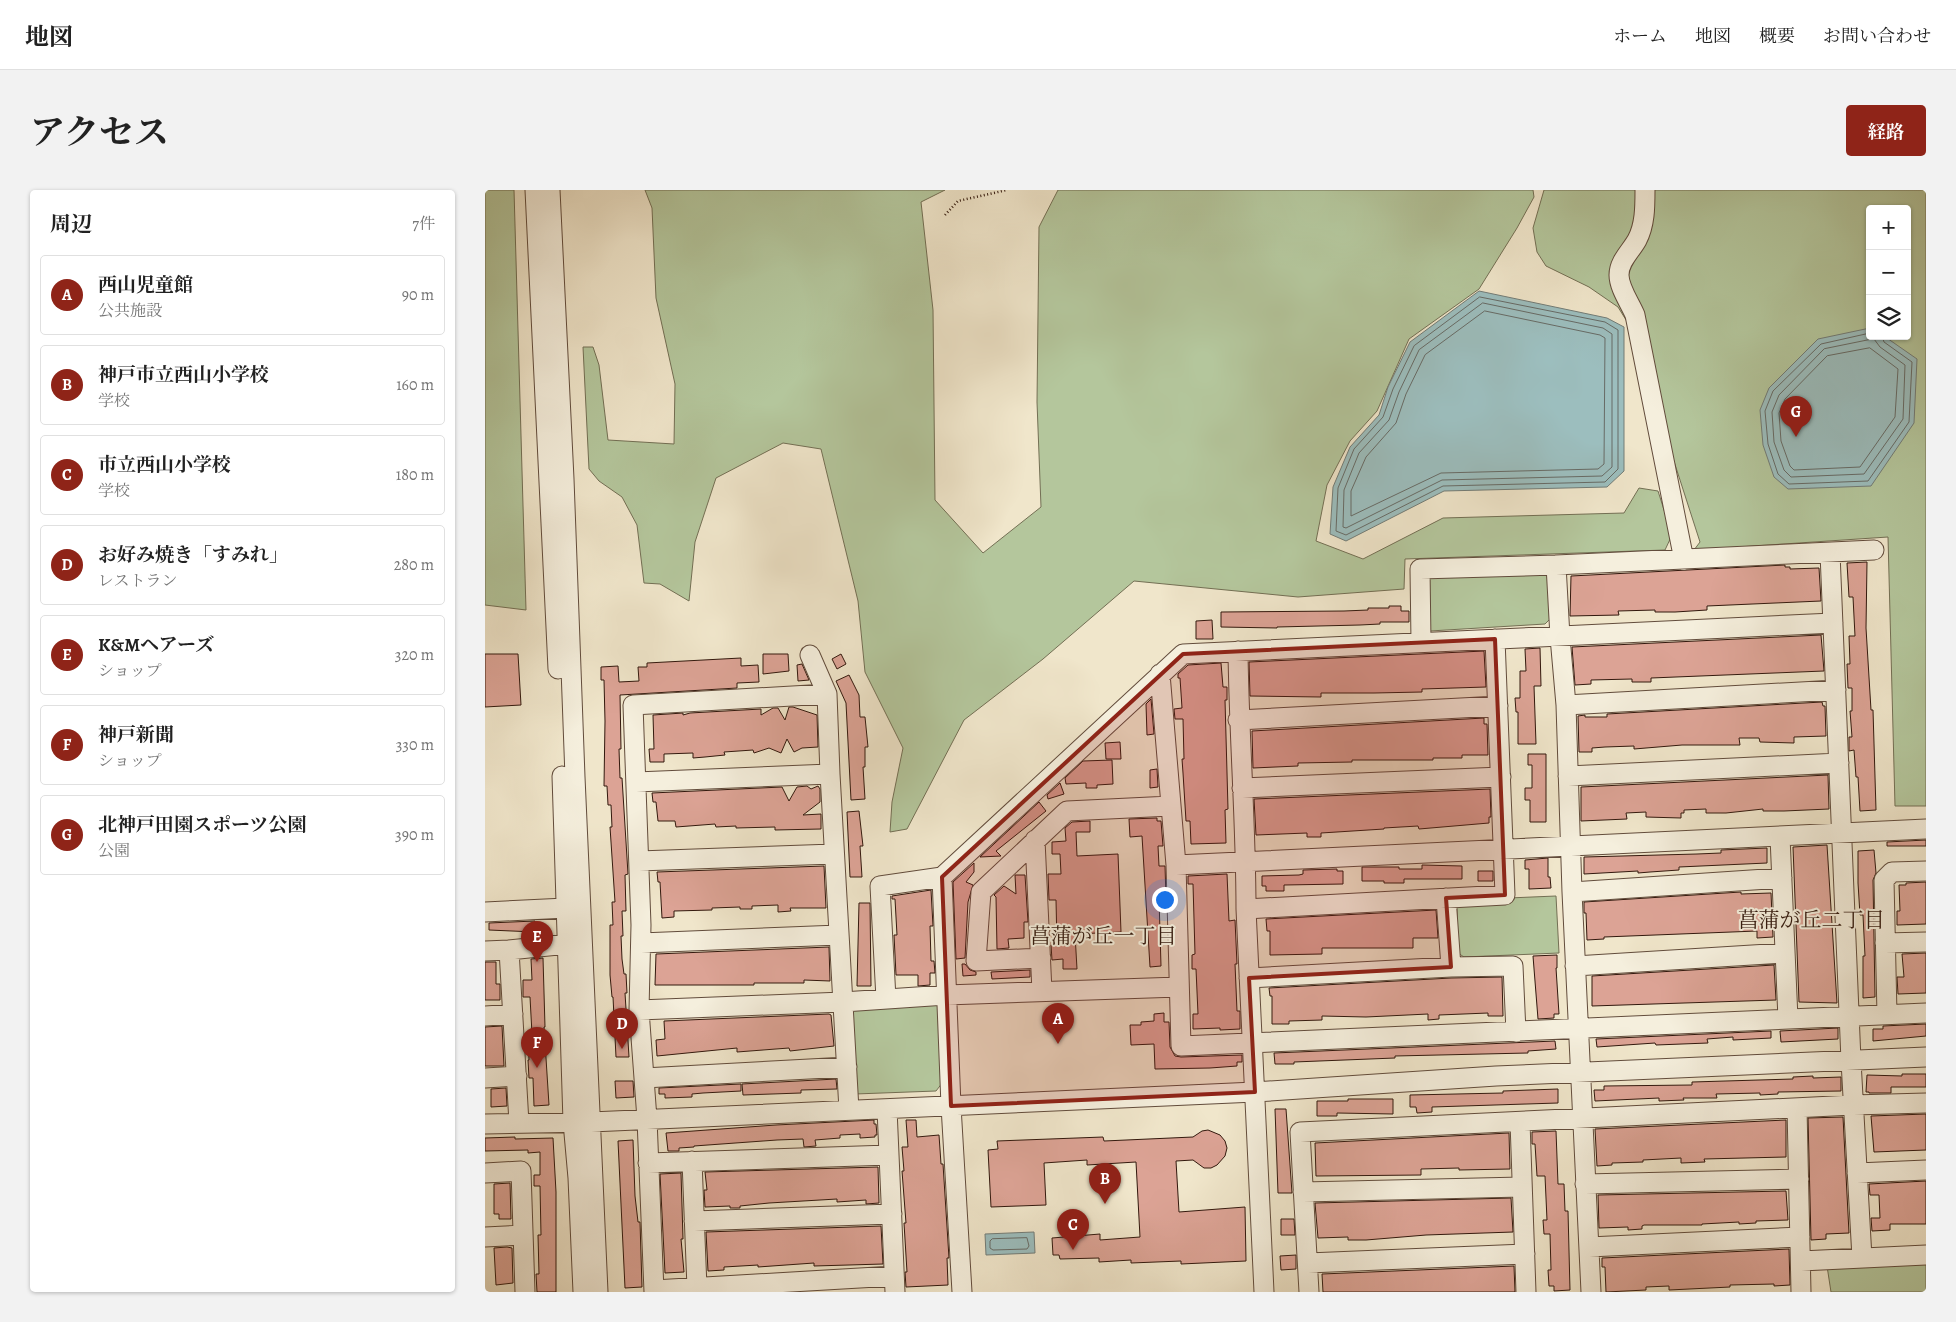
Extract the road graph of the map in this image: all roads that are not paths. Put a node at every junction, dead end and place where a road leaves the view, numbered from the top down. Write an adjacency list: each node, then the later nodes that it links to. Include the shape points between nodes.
1 (535, 190): 42 (street)
2 (550, 190): 88 (street, via 575,777)
3 (1645, 190): 6 (street, via 1642,226 1637,241 1621,264 1619,275 1635,315)
4 (1874, 550): 5 (street)
5 (1830, 554): 6 (street); 8 (street)
6 (1684, 560): 7 (street)
7 (1556, 565): 9 (street); 11 (street, via 1420,569)
8 (1833, 623): 9 (street); 15 (street)
9 (1560, 636): 10 (street); 17 (street)
10 (1495, 639): 11 (street); 18 (street)
11 (1421, 642): 12 (street)
12 (1238, 650): 14 (street, via 1183,654); 19 (street)
13 (810, 655): 16 (street)
14 (1160, 674): 26 (street); 38 (street)
15 (1836, 690): 17 (street); 20 (street)
16 (827, 694): 21 (street); 24 (street, via 633,705)
17 (1566, 705): 22 (street)
18 (1498, 706): 19 (street); 23 (street)
19 (1238, 720): 25 (street)
20 (1839, 763): 22 (street); 28 (street)
21 (830, 774): 24 (street); 33 (street)
22 (1568, 776): 31 (street)
23 (1501, 777): 25 (street); 32 (street)
24 (636, 782): 34 (street)
25 (1242, 788): 35 (street)
26 (1171, 806): 30 (street, via 1067,811); 36 (street)
27 (1926, 829): 28 (street)
28 (1841, 834): 29 (street); 67 (street)
29 (1780, 836): 31 (street); 39 (street)
30 (1035, 840): 53 (street); 53 (street, via 981,892 976,962)
31 (1570, 847): 32 (street); 40 (street)
32 (1503, 850): 35 (street); 41 (street, via 1505,894)
33 (835, 854): 34 (street); 45 (street)
34 (639, 861): 47 (street)
35 (1246, 862): 36 (street); 43 (street)
36 (1176, 865): 57 (street)
37 (1926, 870): 49 (street, via 1891,872 1884,880)
38 (943, 877): 59 (street); 60 (street, via 880,886)
39 (1782, 878): 40 (street); 52 (street)
40 (1572, 892): 54 (street)
41 (1446, 898): 43 (street); 55 (street)
42 (566, 908): 44 (street); 48 (street)
43 (1246, 909): 56 (street)
44 (485, 912)
45 (839, 935): 47 (street); 61 (street)
46 (1926, 942): 49 (street)
47 (641, 943): 62 (street)
48 (567, 944): 50 (street); 88 (street)
49 (1885, 944): 65 (street)
50 (509, 950): 51 (street); 64 (street)
51 (485, 951)
52 (1785, 953): 54 (street); 68 (street)
53 (1041, 958): 58 (street)
54 (1575, 966): 69 (street)
55 (1451, 967): 56 (street); 70 (street, via 1513,966)
56 (1249, 978): 71 (street)
57 (1179, 987): 58 (street); 71 (street, via 1181,1046)
58 (1042, 992): 59 (street)
59 (946, 995): 60 (street); 82 (street)
60 (886, 999): 61 (street)
61 (843, 1002): 62 (street); 74 (street)
62 (639, 1010): 78 (street)
63 (1926, 1013): 65 (street)
64 (513, 1014): 66 (street); 76 (street)
65 (1887, 1015): 67 (street)
66 (485, 1016)
67 (1849, 1017): 68 (street); 73 (street)
68 (1788, 1020): 69 (street)
69 (1578, 1029): 70 (street); 75 (street)
70 (1517, 1032): 71 (street)
71 (1252, 1043): 79 (street)
72 (1926, 1057): 73 (street)
73 (1851, 1060): 75 (street); 81 (street)
74 (847, 1067): 78 (street); 85 (street)
75 (1580, 1072): 79 (street); 87 (street)
76 (517, 1076): 77 (street); 90 (street)
77 (485, 1078)
78 (644, 1078): 86 (street)
79 (1255, 1092): 82 (street); 120 (street)
80 (1926, 1103): 81 (street)
81 (1853, 1105): 84 (street); 97 (street)
82 (951, 1106): 83 (street); 119 (street)
83 (887, 1108): 85 (street); 92 (street)
84 (1797, 1108): 87 (street); 98 (street)
85 (849, 1110): 86 (street)
86 (647, 1119): 88 (street); 94 (street)
87 (1582, 1120): 89 (street); 99 (street)
88 (582, 1122): 90 (street); 117 (street, via 578,1178); 118 (street)
89 (1520, 1122): 100 (street); 101 (street, via 1300,1132)
90 (519, 1123): 91 (street)
91 (485, 1124)
92 (889, 1155): 93 (street); 102 (street)
93 (692, 1161): 94 (street); 103 (street)
94 (649, 1163): 115 (street)
95 (1926, 1170): 97 (street)
96 (485, 1173): 104 (street, via 521,1171)
97 (1857, 1173): 110 (street)
98 (1799, 1179): 99 (street); 106 (street)
99 (1585, 1184): 107 (street)
100 (1522, 1187): 101 (street); 108 (street)
101 (1303, 1192): 112 (street)
102 (892, 1214): 103 (street); 113 (street)
103 (694, 1221): 114 (street)
104 (523, 1235): 105 (street); 116 (street)
105 (485, 1236)
106 (1800, 1237): 107 (street); 111 (street)
107 (1589, 1247): 123 (street)
108 (1525, 1254): 112 (street); 122 (street)
109 (1926, 1255): 110 (street)
110 (1862, 1258): 111 (street)
111 (1801, 1261): 124 (street)
112 (1307, 1263): 121 (street)
113 (895, 1284): 114 (street)
114 (697, 1288): 115 (street)
115 (654, 1291)
116 (525, 1292)
117 (583, 1292)
118 (598, 1292)
119 (962, 1292)
120 (1264, 1292)
121 (1309, 1292)
122 (1526, 1292)
123 (1591, 1292)
124 (1801, 1292)

